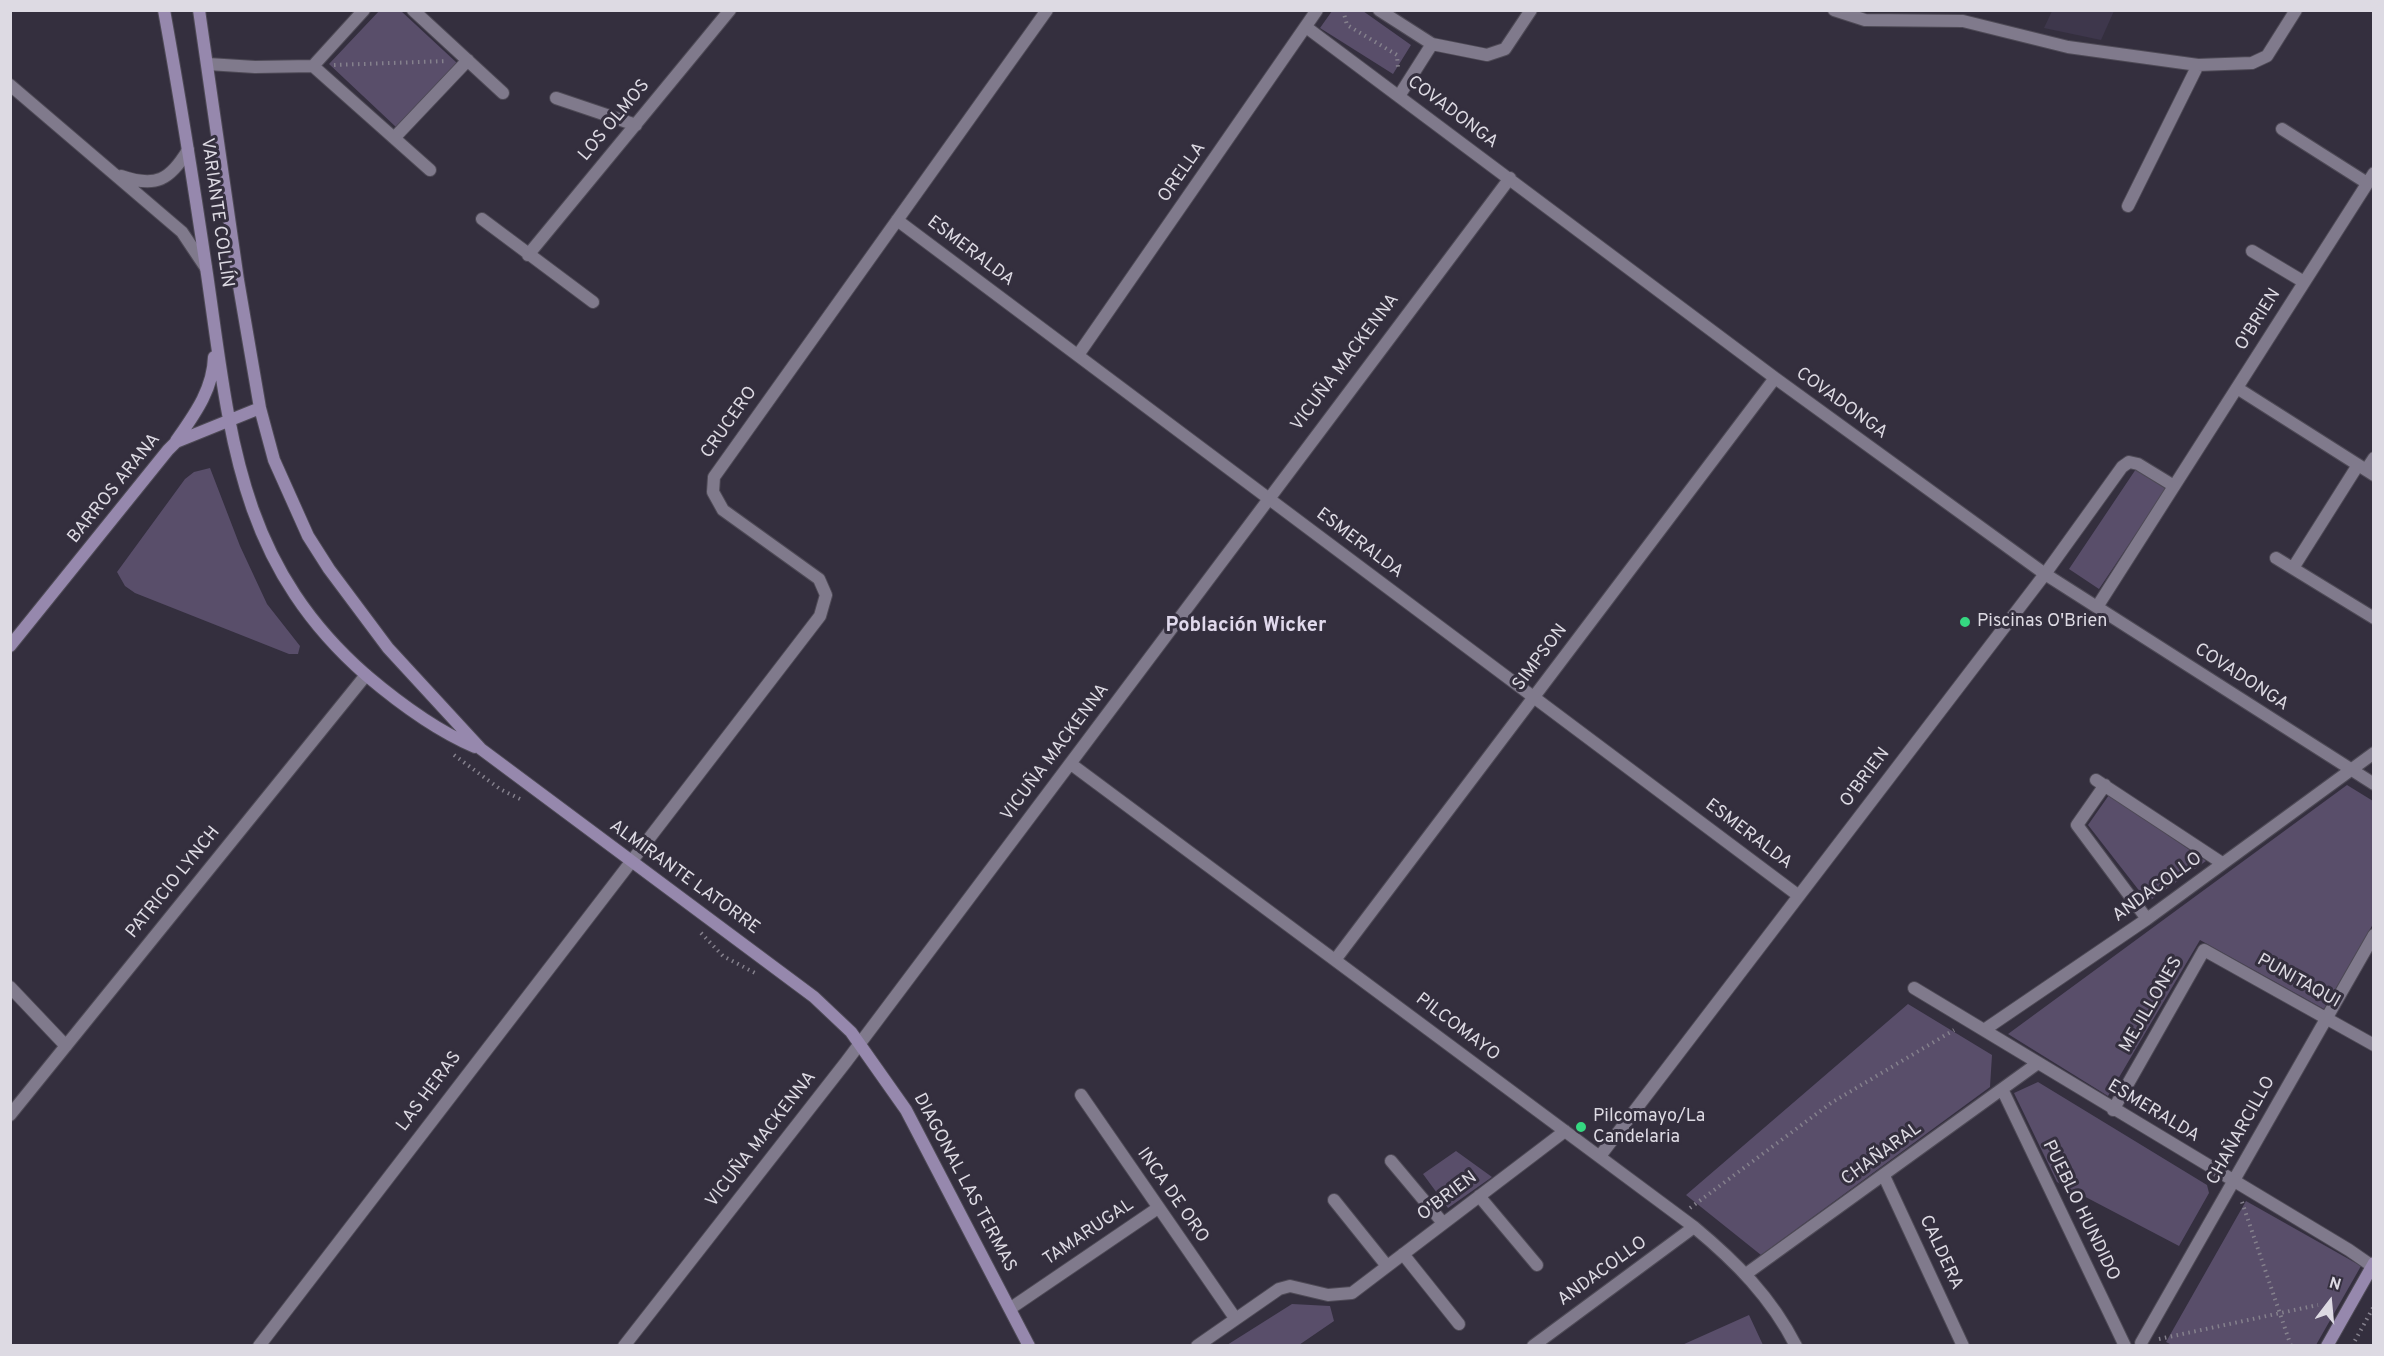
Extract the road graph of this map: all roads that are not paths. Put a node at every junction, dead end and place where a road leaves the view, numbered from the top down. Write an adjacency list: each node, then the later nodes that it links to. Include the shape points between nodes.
1 (164, 10): 25 (main road, VARIANTE COLLÍN)
2 (199, 10): 15 (main road, VARIANTE COLLÍN)
3 (364, 10): 17 (street)
4 (413, 10): 14 (street)
5 (730, 10): 22 (street, LOS OLMOS)
6 (1047, 10): 32 (street, CRUCERO)
7 (1317, 10): 12 (street, ORELLA)
8 (1379, 10): 13 (street)
9 (1531, 10): 13 (street, via 1505,49 1487,55)
10 (1834, 10): 16 (street, via 1865,20 1963,21 2068,47)
11 (2296, 10): 16 (street, via 2268,57 2252,63)
12 (1306, 27): 20 (street, COVADONGA); 39 (street, ORELLA)
13 (1432, 44): 20 (street)
14 (468, 60): 19 (street); 24 (street)
15 (208, 64): 17 (street, via 255,68); 42 (main road, VARIANTE COLLÍN)
16 (2198, 65): 30 (street)
17 (313, 66): 24 (street)
18 (10, 85): 27 (street)
19 (503, 93)
20 (1400, 96): 28 (street, COVADONGA)
21 (556, 98): 22 (street)
22 (636, 125): 34 (street, LOS OLMOS)
23 (2282, 129): 29 (street)
24 (395, 137): 26 (street)
25 (188, 150): 27 (street, via 176,170 157,181 136,181); 35 (main road, VARIANTE COLLÍN)
26 (430, 170)
27 (114, 174): 35 (street, via 182,232)
28 (1510, 178): 40 (street, COVADONGA); 48 (street, VICUÑA MACKENNA)
29 (2370, 178): 36 (street, O'BRIEN)
30 (2128, 206)
31 (482, 219): 34 (street)
32 (897, 220): 39 (street, ESMERALDA); 62 (street, CRUCERO, via 717,470 712,484 715,499 723,510 819,579 826,595 824,609)
33 (2252, 251): 36 (street)
34 (528, 255): 37 (street)
35 (206, 269): 38 (main road, VARIANTE COLLÍN)
36 (2304, 282): 41 (street, O'BRIEN)
37 (593, 302)
38 (215, 330): 43 (main road, VARIANTE COLLÍN); 44 (main road, via 210,384)
39 (1078, 355): 48 (street, ESMERALDA)
40 (1775, 378): 51 (street, COVADONGA); 56 (street, SIMPSON)
41 (2236, 388): 46 (street); 47 (street, O'BRIEN)
42 (260, 408): 43 (main road, BARROS ARANA); 57 (main road, ALMIRANTE LATORRE, via 274,460 291,501 329,569 388,648)
43 (227, 421): 44 (main road, BARROS ARANA); 55 (main road, ALMIRANTE LATORRE, via 253,515 279,570 300,603)
44 (176, 442): 54 (main road, BARROS ARANA)
45 (2373, 458): 46 (street)
46 (2366, 470): 50 (street)
47 (2174, 486): 51 (street, O'BRIEN, via 2129,462); 52 (street, O'BRIEN)
48 (1267, 498): 56 (street, ESMERALDA); 59 (street, VICUÑA MACKENNA)
49 (2276, 558): 50 (street)
50 (2293, 568): 53 (street)
51 (2045, 574): 52 (street, COVADONGA); 64 (street, O'BRIEN)
52 (2097, 607): 60 (street, COVADONGA)
53 (2373, 618)
54 (10, 646)
55 (366, 675): 57 (main road, ALMIRANTE LATORRE, via 438,729); 75 (street, PATRICIO LYNCH)
56 (1534, 697): 64 (street, ESMERALDA); 68 (street, SIMPSON)
57 (481, 749): 62 (main road, ALMIRANTE LATORRE)
58 (2373, 753): 60 (street, ANDACOLLO)
59 (1071, 764): 68 (street, PILCOMAYO); 73 (street, VICUÑA MACKENNA)
60 (2351, 770): 61 (street, COVADONGA); 63 (street, ANDACOLLO)
61 (2373, 784)
62 (630, 860): 73 (main road, ALMIRANTE LATORRE, via 836,1014); 100 (street, LAS HERAS)
63 (2222, 863): 65 (street, ANDACOLLO); 65 (street, via 2100,782 2077,825)
64 (1799, 896): 82 (street, O'BRIEN)
65 (2147, 919): 72 (street, ANDACOLLO)
66 (2373, 935): 71 (street, CHAÑARCILLO)
67 (2204, 950): 71 (street, PUNITAQUI); 79 (street, MEJILLONES)
68 (1335, 960): 81 (street, PILCOMAYO)
69 (10, 987): 75 (street)
70 (1914, 988): 72 (street, ESMERALDA)
71 (2325, 1018): 74 (street, PUNITAQUI); 85 (street, CHAÑARCILLO)
72 (1984, 1030): 76 (street, ESMERALDA)
73 (860, 1043): 96 (main road, DIAGONAL LAS TERMAS, via 906,1110); 101 (street, VICUÑA MACKENNA)
74 (2373, 1045)
75 (66, 1046): 80 (street, PATRICIO LYNCH)
76 (2038, 1063): 77 (street, CHAÑARAL); 79 (street, ESMERALDA)
77 (2002, 1091): 84 (street, CHAÑARAL); 107 (street, PUEBLO HUNDIDO)
78 (1081, 1095): 88 (street, INCA DE ORO)
79 (2113, 1110): 85 (street, ESMERALDA)
80 (10, 1115)
81 (1565, 1131): 82 (street, PILCOMAYO); 86 (street, O'BRIEN)
82 (1600, 1156): 90 (street, PILCOMAYO)
83 (1391, 1161): 89 (street)
84 (1884, 1176): 95 (street, CHAÑARAL); 106 (street, CALDERA)
85 (2234, 1182): 94 (street, ESMERALDA); 99 (street, CHAÑARCILLO)
86 (1479, 1196): 89 (street, O'BRIEN); 92 (street)
87 (1334, 1200): 93 (street)
88 (1158, 1208): 96 (street, TAMARUGAL); 97 (street, INCA DE ORO)
89 (1443, 1223): 91 (street, O'BRIEN)
90 (1694, 1227): 95 (street, PILCOMAYO); 104 (street, ANDACOLLO)
91 (1403, 1254): 93 (street, O'BRIEN); 98 (street)
92 (1537, 1265)
93 (1387, 1266): 97 (street, O'BRIEN, via 1353,1293 1328,1295 1285,1287)
94 (2373, 1266): 108 (main road)
95 (1746, 1274): 105 (street, PILCOMAYO, via 1772,1304)
96 (1011, 1308): 102 (main road, DIAGONAL LAS TERMAS)
97 (1235, 1318): 103 (street)
98 (1459, 1324)
99 (2140, 1345)
100 (259, 1346)
101 (624, 1346)
102 (1029, 1346)
103 (1197, 1346)
104 (1533, 1346)
105 (1796, 1346)
106 (1963, 1346)
107 (2125, 1346)
108 (2327, 1346)

